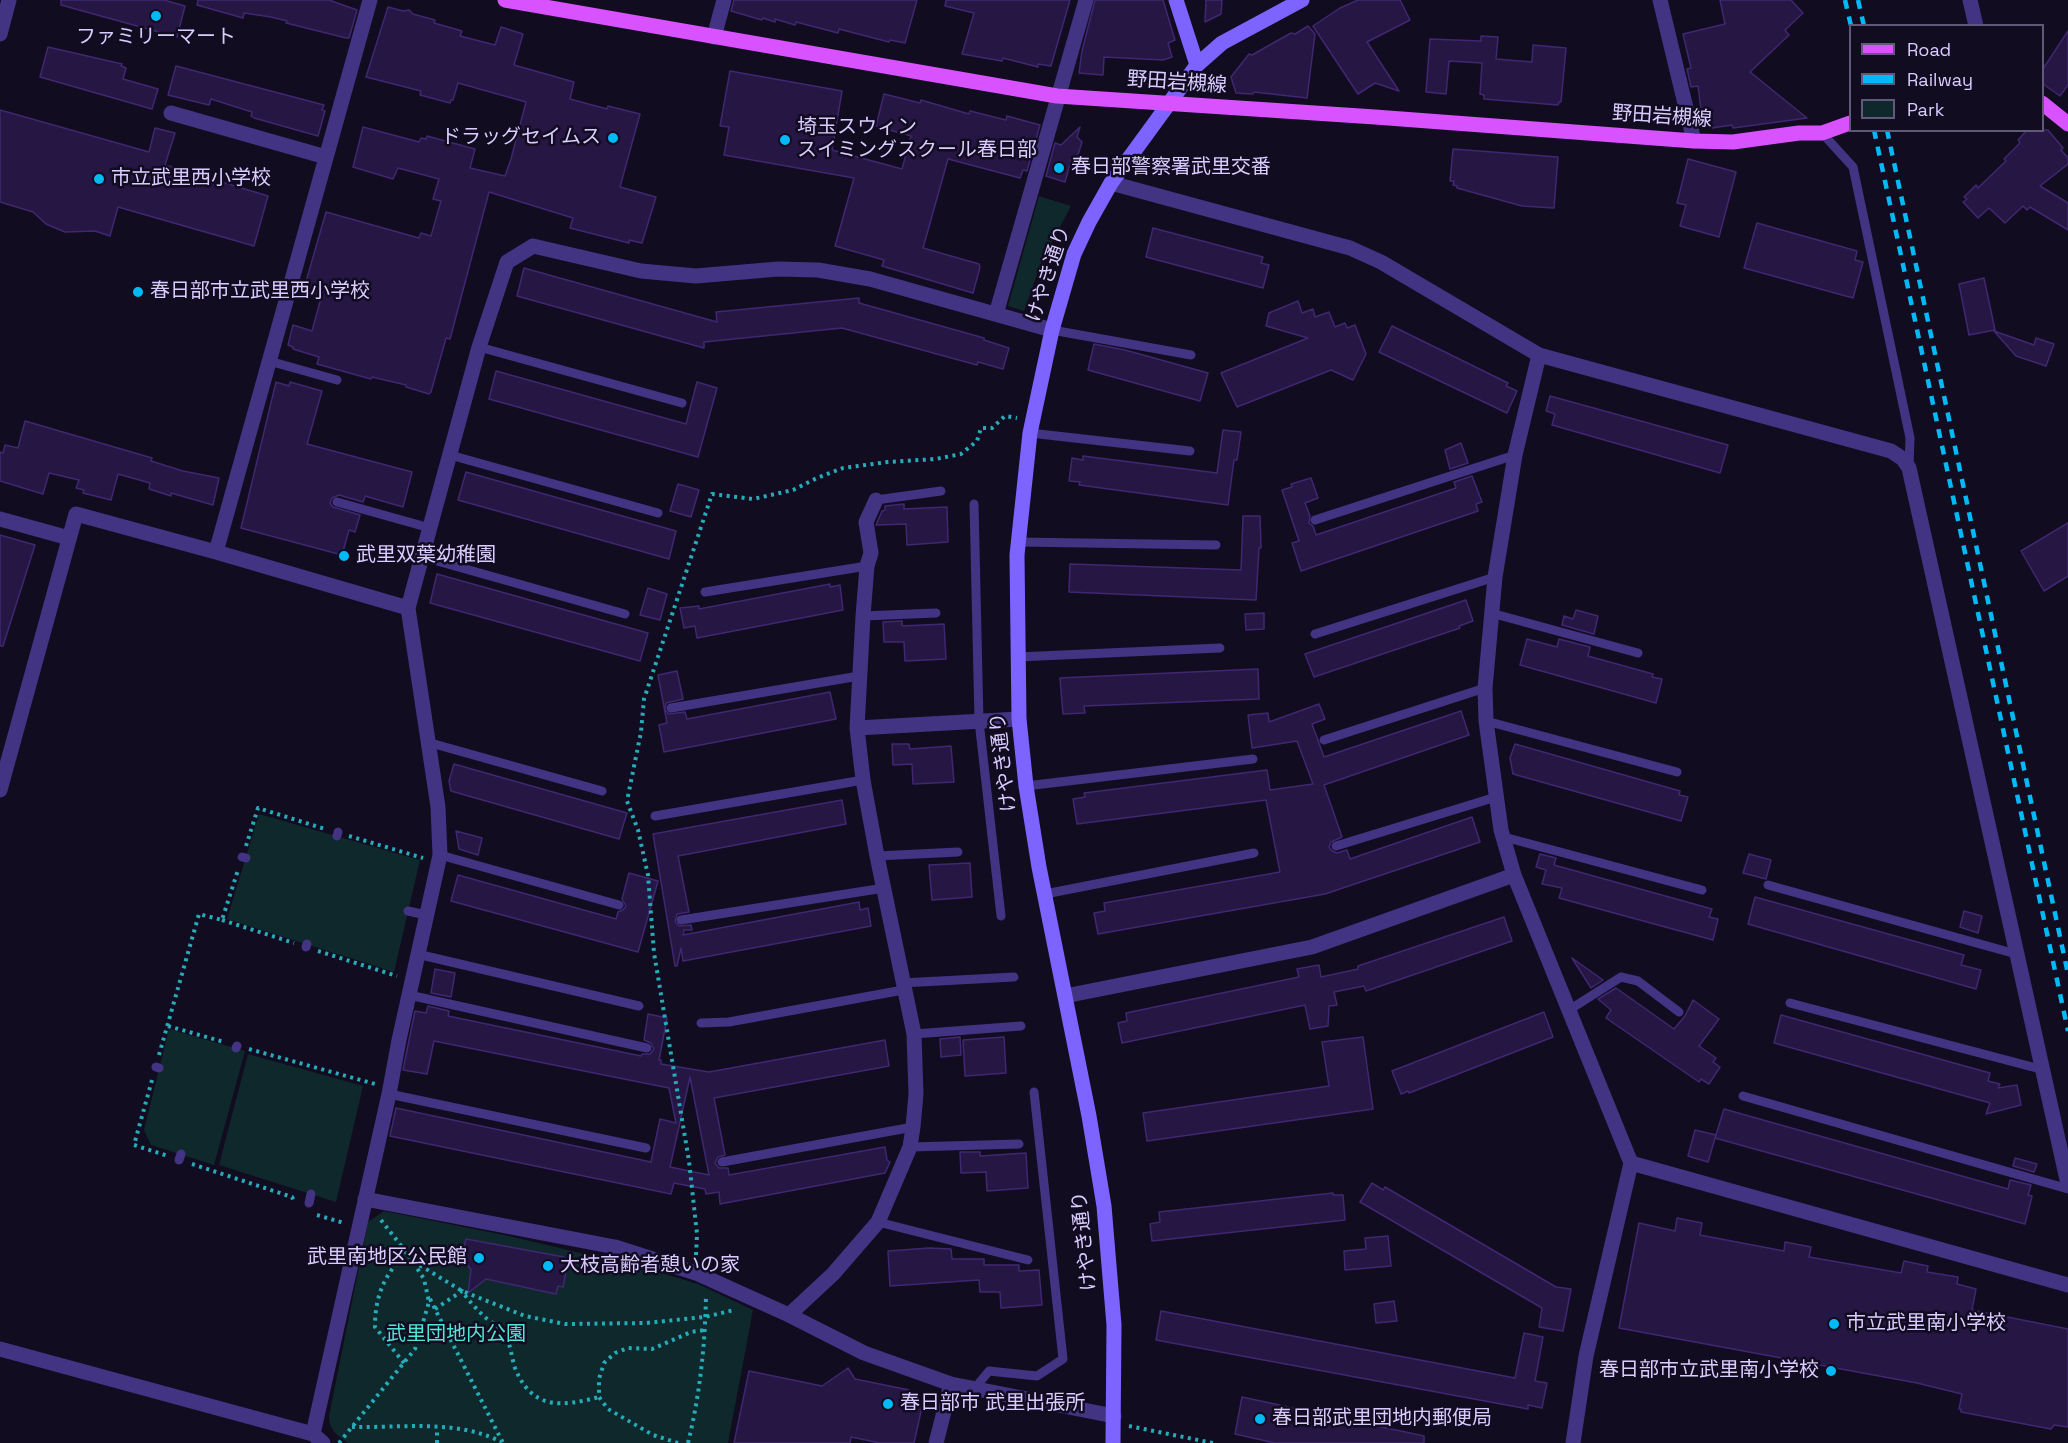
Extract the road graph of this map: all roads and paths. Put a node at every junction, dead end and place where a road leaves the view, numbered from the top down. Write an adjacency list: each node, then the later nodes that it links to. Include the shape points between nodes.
1 (9, 0): 11 (street)
2 (370, 0): 22 (street)
3 (504, 0): 12 (main road, 野田岩槻線)
4 (724, 0): 12 (street)
5 (1086, 0): 14 (street)
6 (1176, 0): 13 (street)
7 (1302, 0): 13 (street, けやき通り, via 1222,43)
8 (1660, 0): 21 (street)
9 (1970, 0): 10 (street)
10 (1976, 24)
11 (0, 34)
12 (714, 37): 14 (main road, 野田岩槻線)
13 (1197, 65): 15 (street, けやき通り)
14 (1057, 96): 15 (main road, 野田岩槻線); 24 (street)
15 (1170, 104): 21 (main road, 野田岩槻線); 23 (street, けやき通り)
16 (2044, 104): 18 (main road)
17 (171, 113): 22 (street)
18 (2066, 118)
19 (1849, 124): 20 (main road, 野田岩槻線)
20 (1822, 133): 21 (main road, 野田岩槻線, via 1733,142); 36 (lane, via 1853,167 1910,438)
21 (1694, 141)
22 (326, 157): 29 (street)
23 (1111, 183): 25 (street, けやき通り, via 1074,254); 28 (street, via 1350,248)
24 (996, 314): 25 (street); 26 (street, via 870,279 818,270 696,276 641,271 533,246 507,262)
25 (1052, 330): 27 (lane); 32 (street, けやき通り)
26 (479, 347): 31 (lane); 34 (street)
27 (1191, 355)
28 (1539, 355): 35 (street); 36 (street, via 1891,451)
29 (270, 361): 30 (lane); 48 (street)
30 (337, 380)
31 (682, 403)
32 (1031, 427): 33 (lane); 46 (street, けやき通り); 130 (path, via 1005,416 992,428 981,428 977,441 961,454 843,468 794,490 753,499 712,494 644,699 627,801 648,875 654,953 689,1161)
33 (1190, 451)
34 (450, 455): 41 (lane); 44 (street)
35 (1515, 455): 43 (lane); 51 (street)
36 (1909, 468): 96 (street)
37 (941, 491): 38 (lane)
38 (876, 500): 50 (street, via 866,522 871,553)
39 (337, 502): 44 (lane)
40 (974, 504): 66 (lane)
41 (658, 513)
42 (0, 519): 45 (street)
43 (1315, 520)
44 (429, 528): 49 (street)
45 (69, 538): 48 (street, via 76,514); 75 (street)
46 (1019, 542): 47 (lane); 61 (street, けやき通り)
47 (1216, 545)
48 (216, 552): 53 (street)
49 (423, 557): 53 (street); 56 (lane)
50 (867, 566): 52 (lane); 57 (street)
51 (1495, 577): 55 (street); 58 (lane)
52 (705, 592)
53 (408, 608): 70 (street)
54 (936, 613): 57 (lane)
55 (1491, 613): 60 (lane); 63 (street)
56 (625, 614)
57 (863, 616): 62 (street)
58 (1315, 634)
59 (1220, 648): 61 (lane)
60 (1638, 653)
61 (1017, 657): 65 (street, けやき通り)
62 (859, 676): 64 (lane); 68 (street)
63 (1485, 688): 67 (street); 69 (lane)
64 (671, 708)
65 (1018, 719): 66 (street); 74 (street, けやき通り)
66 (979, 721): 68 (street); 93 (lane)
67 (1486, 721): 72 (lane); 77 (street)
68 (857, 728): 73 (street)
69 (1324, 740)
70 (427, 742): 76 (lane); 84 (street, via 438,807)
71 (1252, 759): 74 (lane)
72 (1677, 772)
73 (863, 780): 78 (lane); 83 (street)
74 (1026, 786): 89 (street, けやき通り)
75 (0, 790)
76 (602, 791)
77 (1496, 797): 79 (street); 80 (lane)
78 (655, 816)
79 (1504, 837): 85 (street); 88 (lane)
80 (1336, 846)
81 (958, 852): 83 (lane)
82 (1254, 853): 89 (lane)
83 (877, 856): 87 (street)
84 (439, 859): 90 (lane); 92 (street); 106 (path, via 337,834 258,808 222,920 199,914)
85 (1514, 875): 100 (street, via 1312,947); 103 (street)
86 (1768, 885): 96 (lane)
87 (884, 888): 94 (lane); 98 (street)
88 (1702, 890)
89 (1045, 894): 100 (street, けやき通り)
90 (619, 905)
91 (408, 911): 92 (lane)
92 (426, 915): 95 (street)
93 (1001, 916)
94 (681, 920)
95 (417, 954): 99 (street); 102 (lane)
96 (2016, 954): 110 (street)
97 (1014, 977): 98 (lane)
98 (903, 986): 105 (lane, via 729,1022); 108 (street)
99 (409, 995): 109 (lane); 111 (street)
100 (1065, 996): 145 (street, けやき通り, via 1104,1206 1114,1325)
101 (1790, 1003): 110 (lane)
102 (639, 1006)
103 (1569, 1010): 104 (lane, via 1621,977 1638,981); 119 (street)
104 (1679, 1012)
105 (701, 1023)
106 (168, 1026): 111 (path); 122 (path, via 134,1145)
107 (1021, 1026): 108 (lane)
108 (914, 1034): 114 (street)
109 (647, 1048)
110 (2044, 1070): 120 (street)
111 (390, 1091): 117 (lane); 123 (street)
112 (1034, 1092): 142 (lane, via 1063,1359 1036,1376 989,1371)
113 (1743, 1096): 121 (lane)
114 (913, 1127): 116 (street); 118 (lane)
115 (1019, 1144): 116 (lane)
116 (910, 1147): 126 (street)
117 (646, 1148)
118 (722, 1162)
119 (1631, 1163): 131 (street); 157 (street, via 1586,1356)
120 (2068, 1184)
121 (2068, 1189)
122 (280, 1193)
123 (365, 1199): 127 (path); 130 (street, via 615,1247); 148 (street)
124 (313, 1214): 125 (path)
125 (340, 1222)
126 (878, 1222): 128 (lane); 136 (street, via 833,1274)
127 (406, 1253): 129 (path); 140 (path, via 393,1266 375,1308 375,1328)
128 (1028, 1260)
129 (413, 1261): 132 (path); 133 (path, via 424,1279)
130 (701, 1276): 134 (street); 137 (path)
131 (2068, 1285)
132 (462, 1291): 135 (path); 137 (path, via 525,1316 565,1324 646,1323); 143 (path, via 503,1331 522,1383 533,1396 560,1404)
133 (428, 1296): 135 (path); 140 (path, via 416,1349)
134 (757, 1300): 136 (street); 137 (path)
135 (435, 1309): 151 (path)
136 (789, 1315): 141 (street, via 864,1353)
137 (705, 1317): 138 (path)
138 (705, 1330): 143 (path, via 652,1349 628,1348 615,1353 604,1363); 153 (path)
139 (0, 1349): 148 (street)
140 (404, 1363): 146 (path)
141 (951, 1384): 142 (street); 154 (street)
142 (975, 1388): 144 (lane); 145 (street)
143 (599, 1397): 152 (path, via 620,1417 652,1435)
144 (971, 1407)
145 (1114, 1419): 155 (street, けやき通り); 156 (path)
146 (352, 1427): 147 (path); 149 (path)
147 (437, 1428): 150 (path); 151 (path, via 485,1433)
148 (318, 1439)
149 (339, 1443)
150 (437, 1443)
151 (504, 1443)
152 (678, 1443)
153 (688, 1443)
154 (936, 1443)
155 (1113, 1443)
156 (1213, 1443)
157 (1573, 1443)

